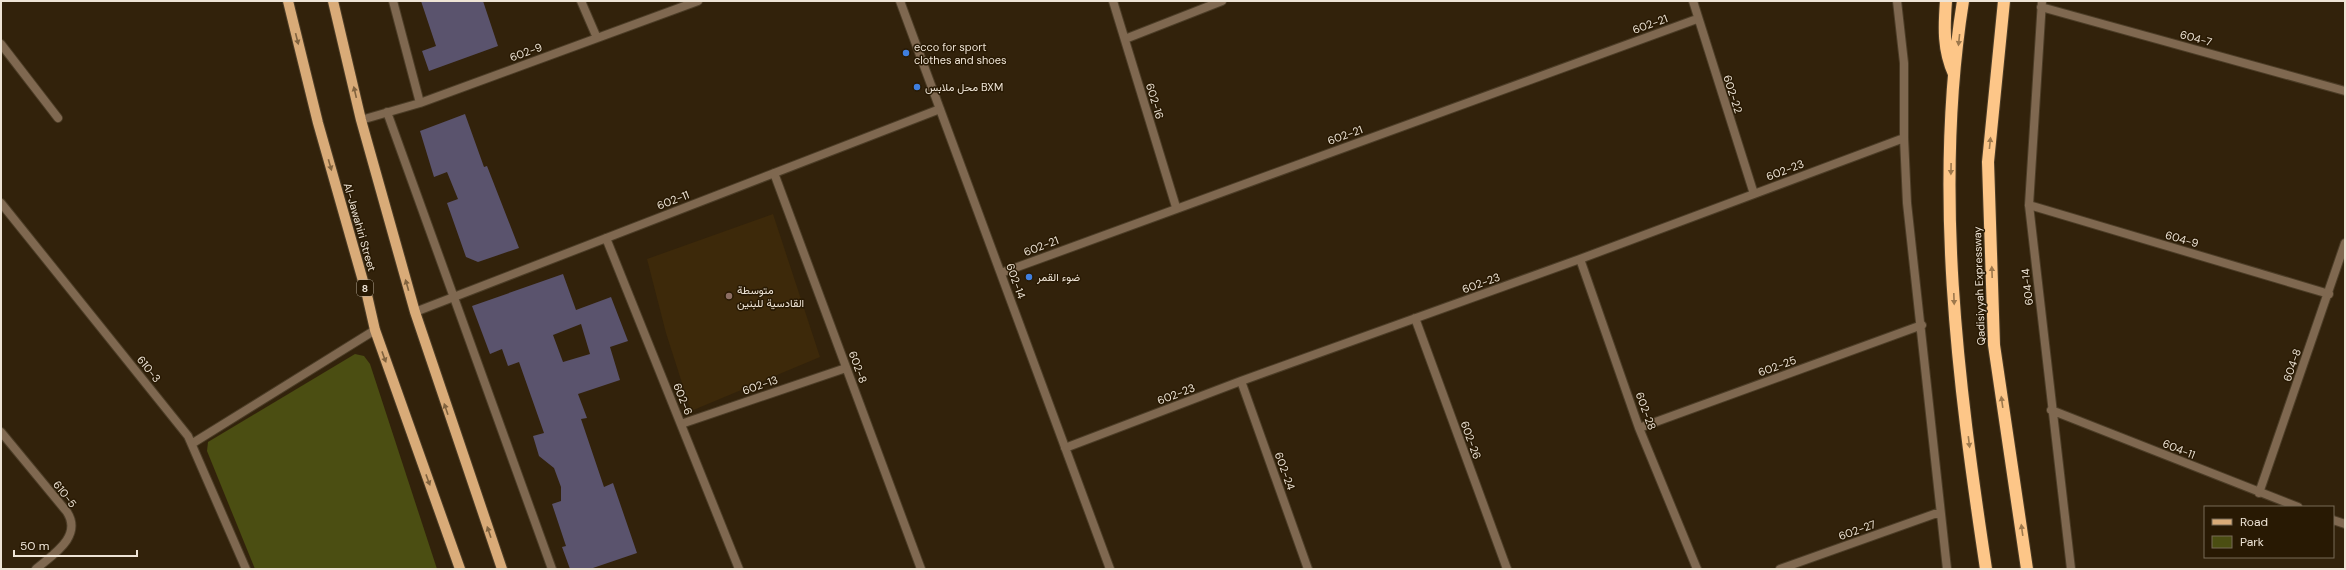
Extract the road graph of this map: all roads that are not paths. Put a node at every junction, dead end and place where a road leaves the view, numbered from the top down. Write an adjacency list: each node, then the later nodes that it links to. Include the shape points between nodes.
1 (288, 1): 41 (main road, Al-Jawahiri Street / 8, one-way to 41, via 318,123 367,295)
2 (333, 1): 25 (main road, one-way to 2)
3 (393, 1): 21 (street)
4 (582, 1): 16 (street)
5 (698, 1): 16 (street, 602-9)
6 (900, 1): 22 (street, 602-14)
7 (1113, 1): 17 (street, 602-16)
8 (1222, 1): 17 (street)
9 (1693, 1): 15 (street, 602-22)
10 (1897, 1): 26 (street, via 1904,63)
11 (1946, 1): 19 (highway, via 1944,39)
12 (1963, 1): 19 (highway, one-way to 19)
13 (2004, 1): 69 (highway, Qadisiyyah Expressway, one-way to 13, via 1994,345 1988,162)
14 (2042, 4): 20 (street, 604-7); 30 (street, 604-14)
15 (1697, 19): 28 (street, 602-22); 31 (street, 602-21)
16 (597, 38): 21 (street, 602-9)
17 (1124, 38): 31 (street, 602-16)
18 (1, 44): 24 (street)
19 (1955, 76): 68 (highway, one-way to 68, via 1950,195 1956,339)
20 (2345, 91)
21 (420, 103): 23 (street, 602-9)
22 (940, 109): 27 (street, 602-11); 35 (street, 602-14)
23 (387, 112): 25 (street, 602-9); 37 (street)
24 (58, 118)
25 (361, 120): 38 (main road, one-way to 25)
26 (1904, 138): 28 (street, 602-23); 40 (street, via 1907,203)
27 (774, 173): 32 (street, 602-11); 42 (street, 602-8)
28 (1754, 194): 34 (street, 602-23)
29 (1, 203): 48 (street, 610-3)
30 (2029, 205): 36 (street, 604-9); 44 (street, 604-14)
31 (1176, 207): 35 (street, 602-21)
32 (606, 238): 37 (street, 602-11); 45 (street, 602-6)
33 (2345, 243): 36 (street, 604-8)
34 (1580, 259): 39 (street, 602-23); 46 (street, 602-28)
35 (1001, 273): 49 (street, 602-14)
36 (2329, 294): 50 (street, 604-8)
37 (455, 298): 38 (street, 602-11); 59 (street)
38 (415, 312): 58 (main road, one-way to 38)
39 (1415, 318): 43 (street, 602-23); 64 (street, 602-26)
40 (1922, 325): 46 (street, 602-25); 52 (street)
41 (374, 330): 48 (street); 57 (main road, Al-Jawahiri Street / 8, one-way to 57)
42 (846, 368): 45 (street, 602-13); 61 (street, 602-8)
43 (1241, 381): 49 (street, 602-23); 63 (street, 602-24)
44 (2051, 410): 50 (street, 604-11); 70 (street, 604-14)
45 (681, 424): 60 (street, 602-6)
46 (1640, 428): 65 (street, 602-28)
47 (1, 432): 55 (street, 610-5, via 67,512 72,523 68,540)
48 (192, 443): 56 (street, 610-3)
49 (1066, 448): 62 (street, 602-14)
50 (2259, 493): 51 (street, 604-11)
51 (2295, 506)
52 (1940, 512): 66 (street, 602-27); 67 (street)
53 (2334, 520): 54 (street)
54 (2345, 524)
55 (36, 569)
56 (246, 569)
57 (460, 569)
58 (502, 569)
59 (552, 569)
60 (739, 569)
61 (921, 569)
62 (1110, 569)
63 (1308, 569)
64 (1507, 569)
65 (1697, 569)
66 (1780, 569)
67 (1948, 569)
68 (1986, 569)
69 (2027, 569)
70 (2071, 569)

